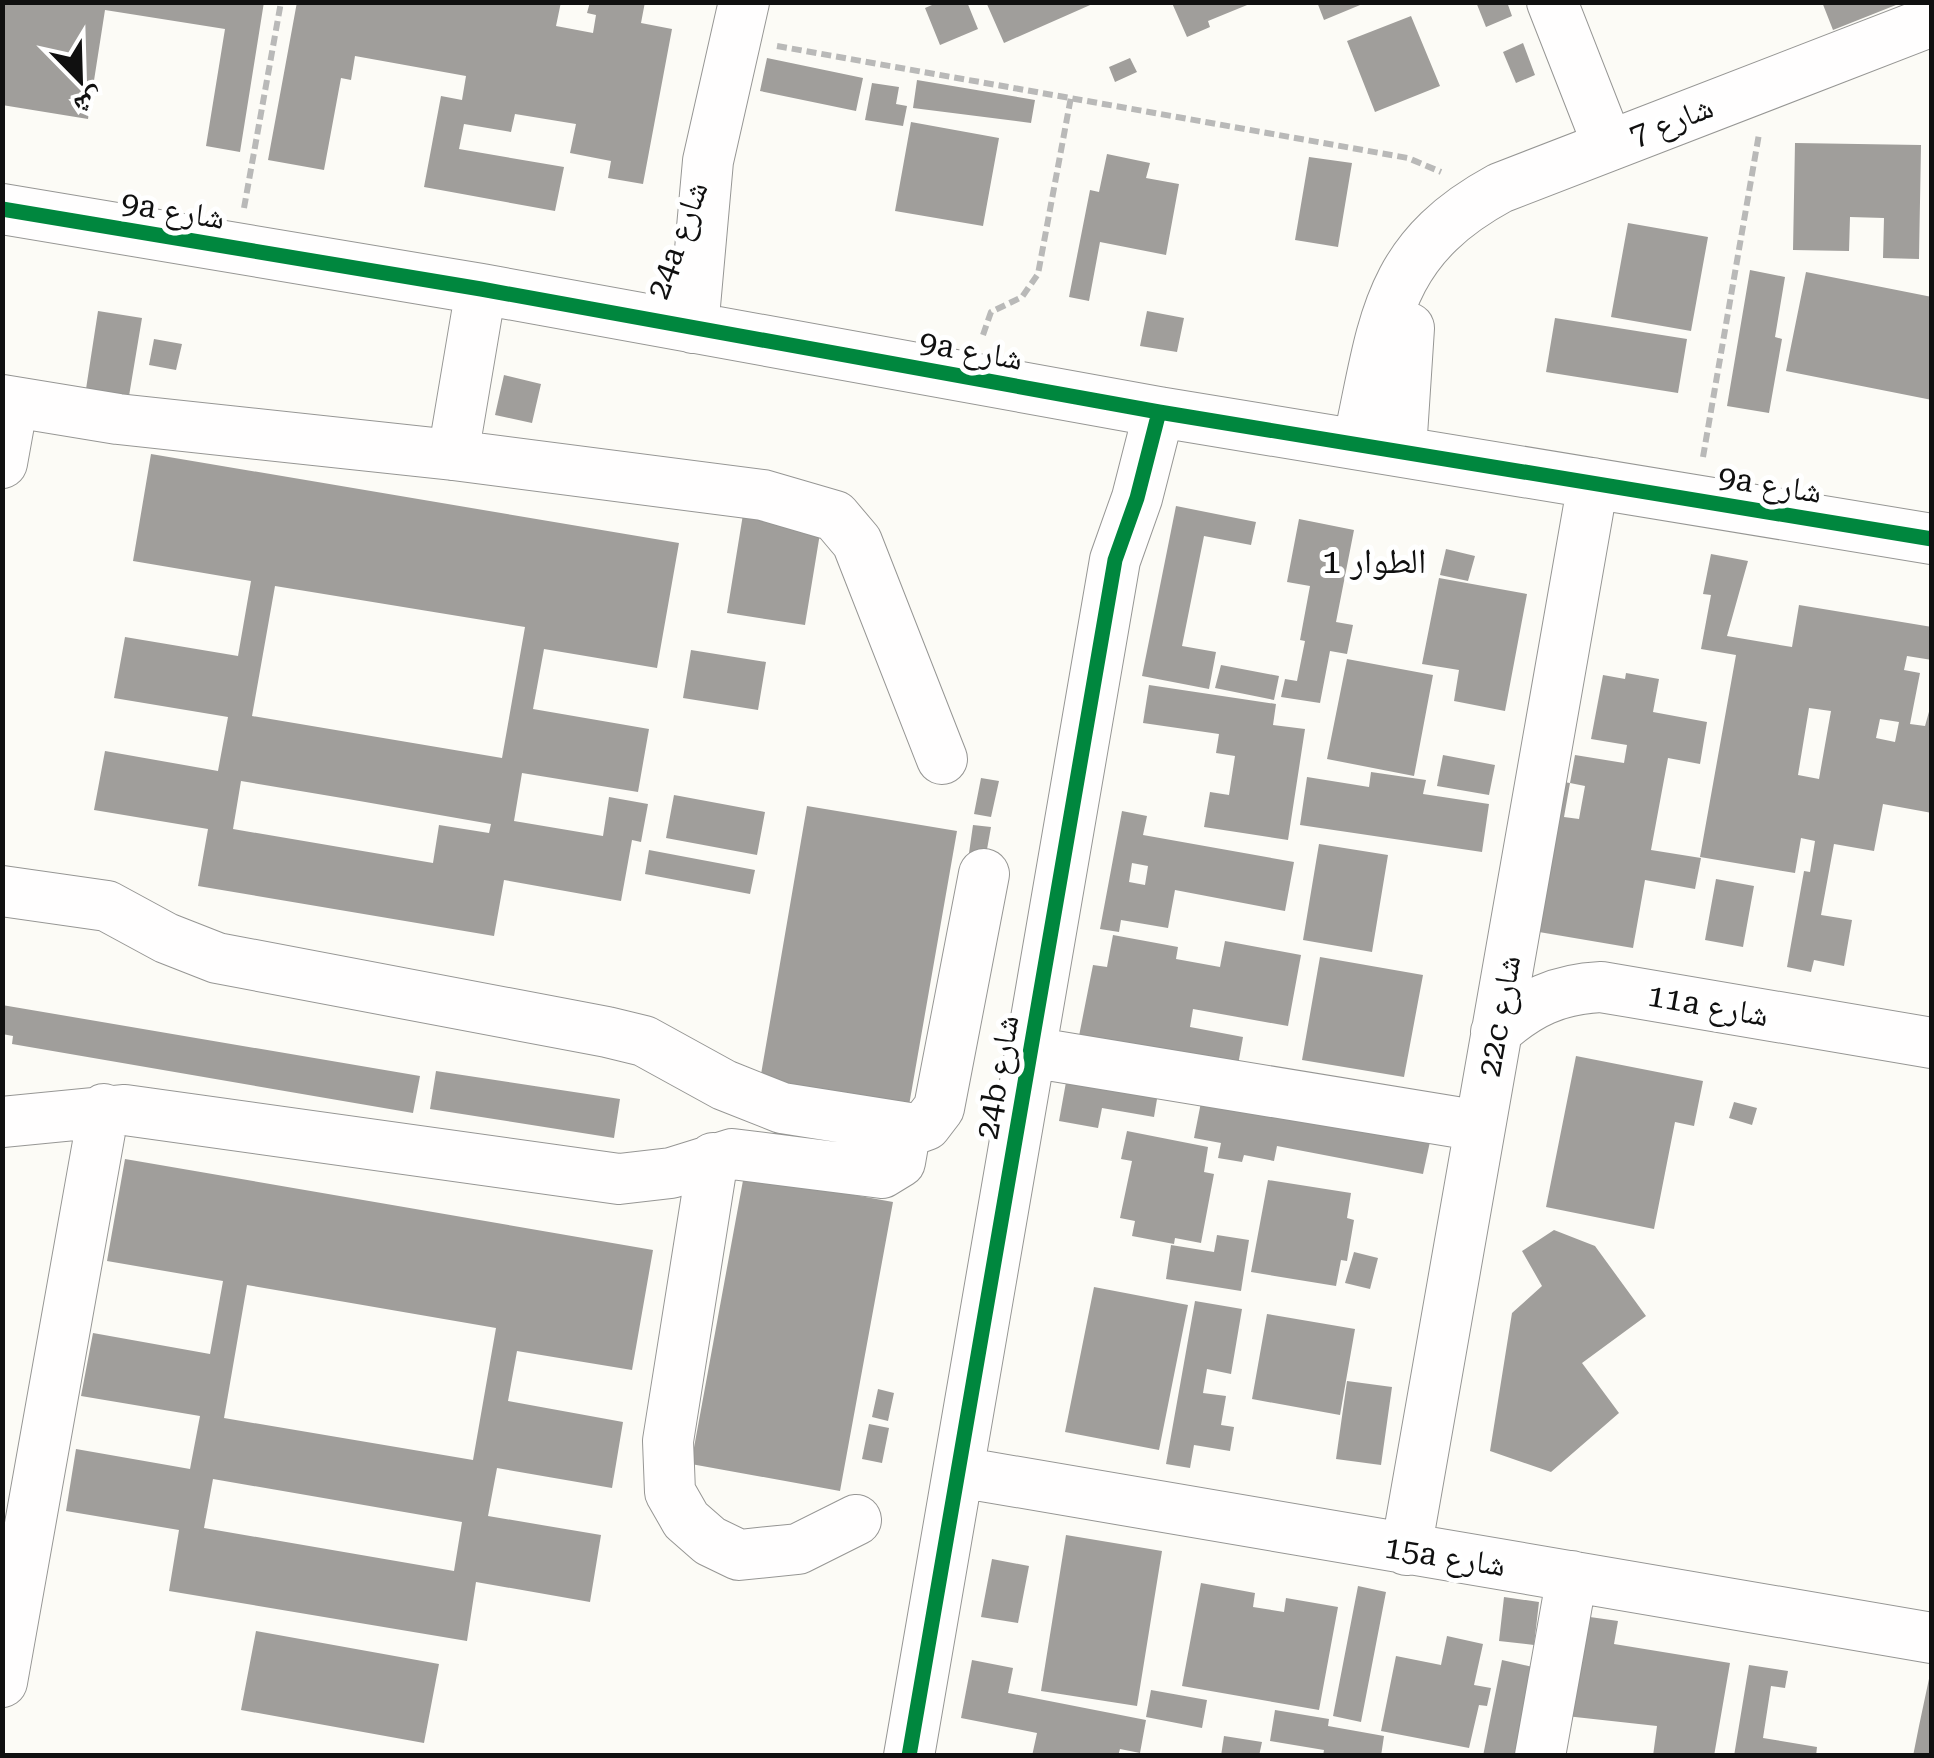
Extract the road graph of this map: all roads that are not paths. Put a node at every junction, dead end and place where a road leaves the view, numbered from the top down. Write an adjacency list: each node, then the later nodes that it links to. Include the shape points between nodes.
1 (1552, 2): 4 (street)
2 (1932, 20): 4 (street, شارع 7)
3 (740, 21): 7 (street, 24a شارع, via 708,161 682,216)
4 (1608, 146): 10 (street, شارع 7, via 1468,206 1423,244 1390,304)
5 (2, 209): 6 (street, 9a شارع)
6 (481, 289): 7 (street, 9a شارع); 11 (street)
7 (671, 324): 9 (street, 9a شارع)
8 (8, 401): 11 (street); 12 (street)
9 (1140, 409): 10 (street, 9a شارع); 20 (street, 24b شارع, via 1112,503 1115,560)
10 (1380, 447): 13 (street, 9a شارع)
11 (453, 455): 15 (street, via 763,496 835,516 857,542)
12 (2, 463)
13 (1593, 483): 14 (street, 9a شارع); 18 (street, 22c شارع)
14 (1932, 539)
15 (942, 760)
16 (984, 874): 24 (street, via 939,1108 926,1125)
17 (2, 891): 24 (street, via 107,906 217,958 644,1042 782,1108)
18 (1496, 1032): 19 (street, 11a شارع, via 1533,1002 1600,987); 23 (street, 22c شارع)
19 (1932, 1043)
20 (1030, 1052): 23 (street); 26 (street, 24b شارع)
21 (104, 1109): 22 (street); 25 (street, via 619,1179 671,1174); 31 (street)
22 (2, 1122)
23 (1480, 1126): 28 (street, 22c شارع)
24 (906, 1128): 25 (street, via 900,1162 882,1173 749,1155)
25 (713, 1158): 27 (street, via 668,1442 670,1492 686,1520 739,1555 798,1548)
26 (959, 1472): 28 (street, 15a شارع); 32 (street, 24b شارع)
27 (856, 1520)
28 (1406, 1550): 29 (street, 15a شارع)
29 (1572, 1576): 30 (street, 15a شارع); 33 (street)
30 (1932, 1638)
31 (2, 1682)
32 (910, 1756)
33 (1540, 1756)

